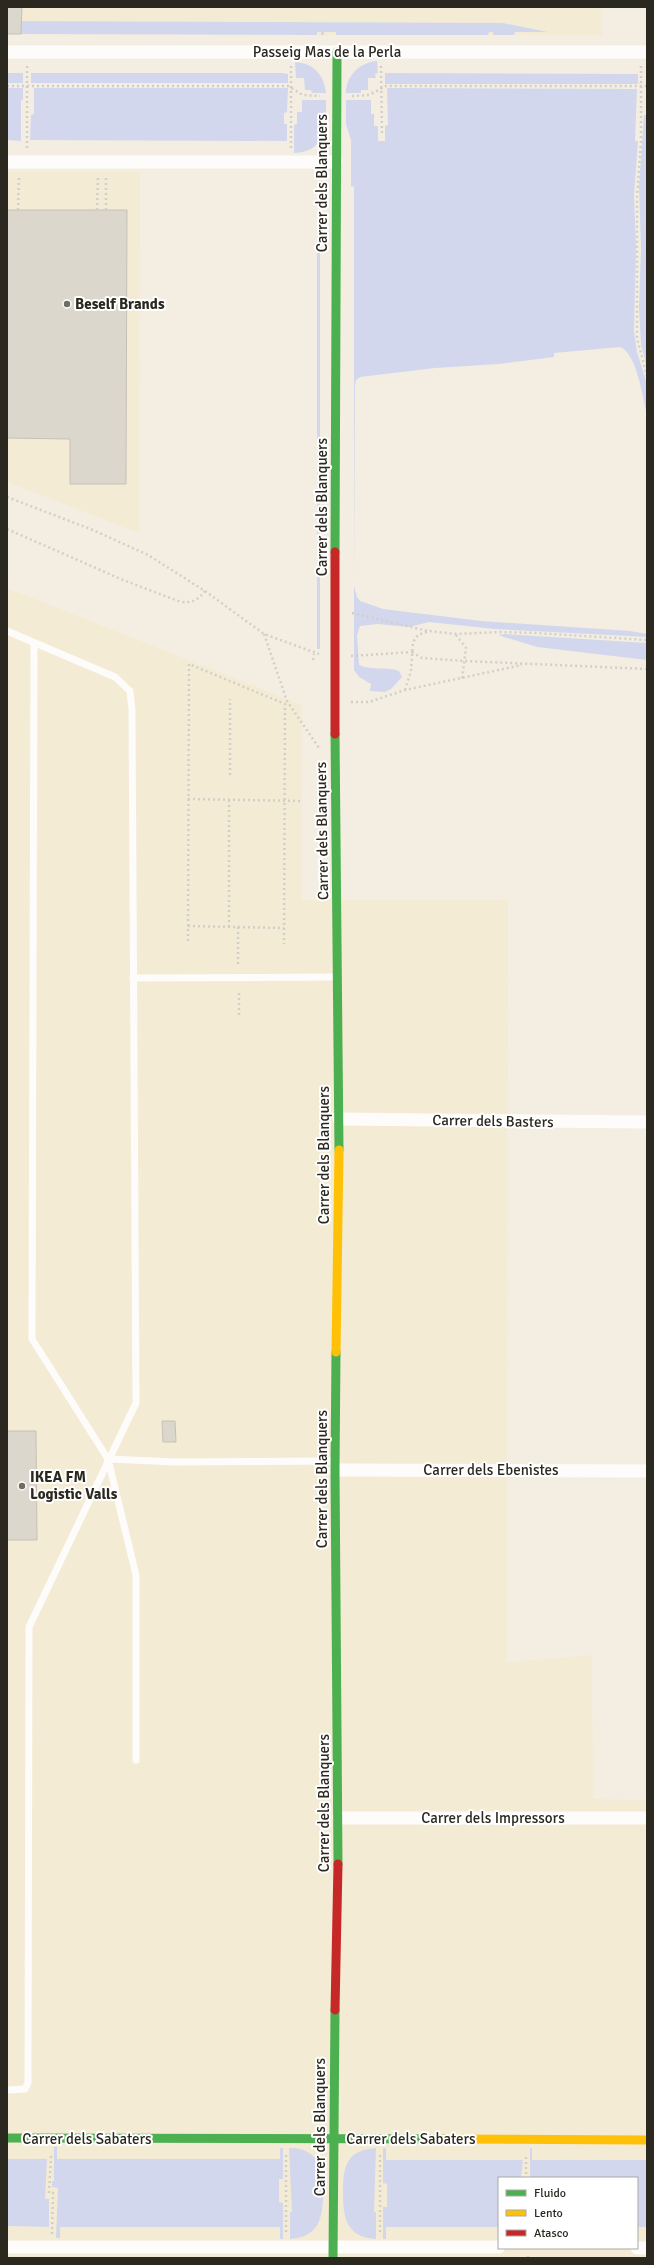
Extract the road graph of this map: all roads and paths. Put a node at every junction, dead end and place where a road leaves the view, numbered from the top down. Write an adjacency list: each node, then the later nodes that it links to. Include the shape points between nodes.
1 (7, 52): 2 (street, Passeig Mas de la Perla)
2 (337, 52): 3 (street, Passeig Mas de la Perla); 19 (street, Carrer dels Blanquers)
3 (644, 57): 9 (path)
4 (27, 61): 8 (path)
5 (381, 61): 12 (path)
6 (292, 62): 11 (path)
7 (7, 86): 8 (path)
8 (27, 86): 11 (path); 16 (path)
9 (641, 86): 10 (path); 12 (path); 26 (path, via 641,142 637,196 637,338)
10 (647, 86)
11 (291, 88): 14 (path, via 303,95); 17 (path)
12 (381, 88): 13 (path, via 370,95); 15 (path)
13 (346, 96)
14 (326, 97)
15 (382, 133)
16 (27, 153)
17 (291, 153)
18 (7, 162): 19 (street)
19 (336, 162): 46 (street, Carrer dels Blanquers)
20 (19, 175): 23 (path)
21 (98, 176): 24 (path)
22 (106, 176): 25 (path)
23 (18, 210)
24 (97, 210)
25 (106, 210)
26 (647, 376)
27 (7, 497): 29 (path, via 130,546)
28 (7, 529): 29 (path, via 123,580 181,602 191,603 198,600)
29 (205, 591): 33 (path)
30 (352, 613): 32 (path)
31 (7, 631): 36 (lane)
32 (429, 631): 34 (path); 37 (path, via 418,635 413,642)
33 (264, 634): 39 (path, via 314,654); 47 (path, via 287,701 316,746)
34 (456, 634): 35 (path, via 500,632); 40 (path, via 466,648)
35 (647, 640)
36 (34, 643): 61 (lane, via 115,677 130,691); 66 (lane, via 32,1339)
37 (412, 652): 38 (path); 40 (path, via 422,658); 44 (path, via 411,671)
38 (352, 656)
39 (313, 660)
40 (465, 661): 41 (path); 43 (path)
41 (526, 664): 42 (path); 43 (path)
42 (647, 669)
43 (462, 679): 44 (path)
44 (405, 690): 46 (path, via 369,702)
45 (230, 700): 48 (path)
46 (335, 702): 47 (street, Carrer dels Blanquers)
47 (335, 762): 60 (street, Carrer dels Blanquers)
48 (230, 775)
49 (188, 799): 50 (path); 51 (path, via 189,664 285,704); 53 (path)
50 (230, 801): 51 (path); 54 (path)
51 (284, 801): 52 (path); 56 (path)
52 (302, 801)
53 (188, 926): 54 (path); 57 (path)
54 (229, 927): 55 (path)
55 (238, 927): 56 (path); 59 (path)
56 (284, 928): 58 (path)
57 (188, 940)
58 (284, 944)
59 (238, 966)
60 (338, 977): 61 (lane); 64 (street, Carrer dels Blanquers)
61 (134, 978): 66 (lane, via 136,1403)
62 (239, 991): 63 (path)
63 (238, 1015)
64 (339, 1119): 65 (street, Carrer dels Basters); 67 (street, Carrer dels Blanquers)
65 (647, 1122)
66 (108, 1459): 67 (lane); 69 (lane, via 136,1575); 72 (lane, via 29,1627 28,2083 25,2089)
67 (335, 1466): 68 (street, Carrer dels Ebenistes); 70 (street, Carrer dels Blanquers)
68 (647, 1471)
69 (136, 1760)
70 (339, 1818): 71 (street, Carrer dels Impressors); 74 (street, Carrer dels Blanquers)
71 (647, 1818)
72 (7, 2090)
73 (7, 2138): 74 (street, Carrer dels Sabaters)
74 (333, 2139): 75 (street, Carrer dels Sabaters); 86 (street, Carrer dels Blanquers)
75 (647, 2140)
76 (286, 2148): 82 (path)
77 (380, 2148): 83 (path)
78 (51, 2155): 81 (path, via 48,2193 53,2193)
79 (526, 2156): 80 (path)
80 (526, 2177)
81 (52, 2238)
82 (286, 2239)
83 (380, 2239)
84 (7, 2246): 86 (street)
85 (498, 2247): 86 (street)
86 (333, 2253)

